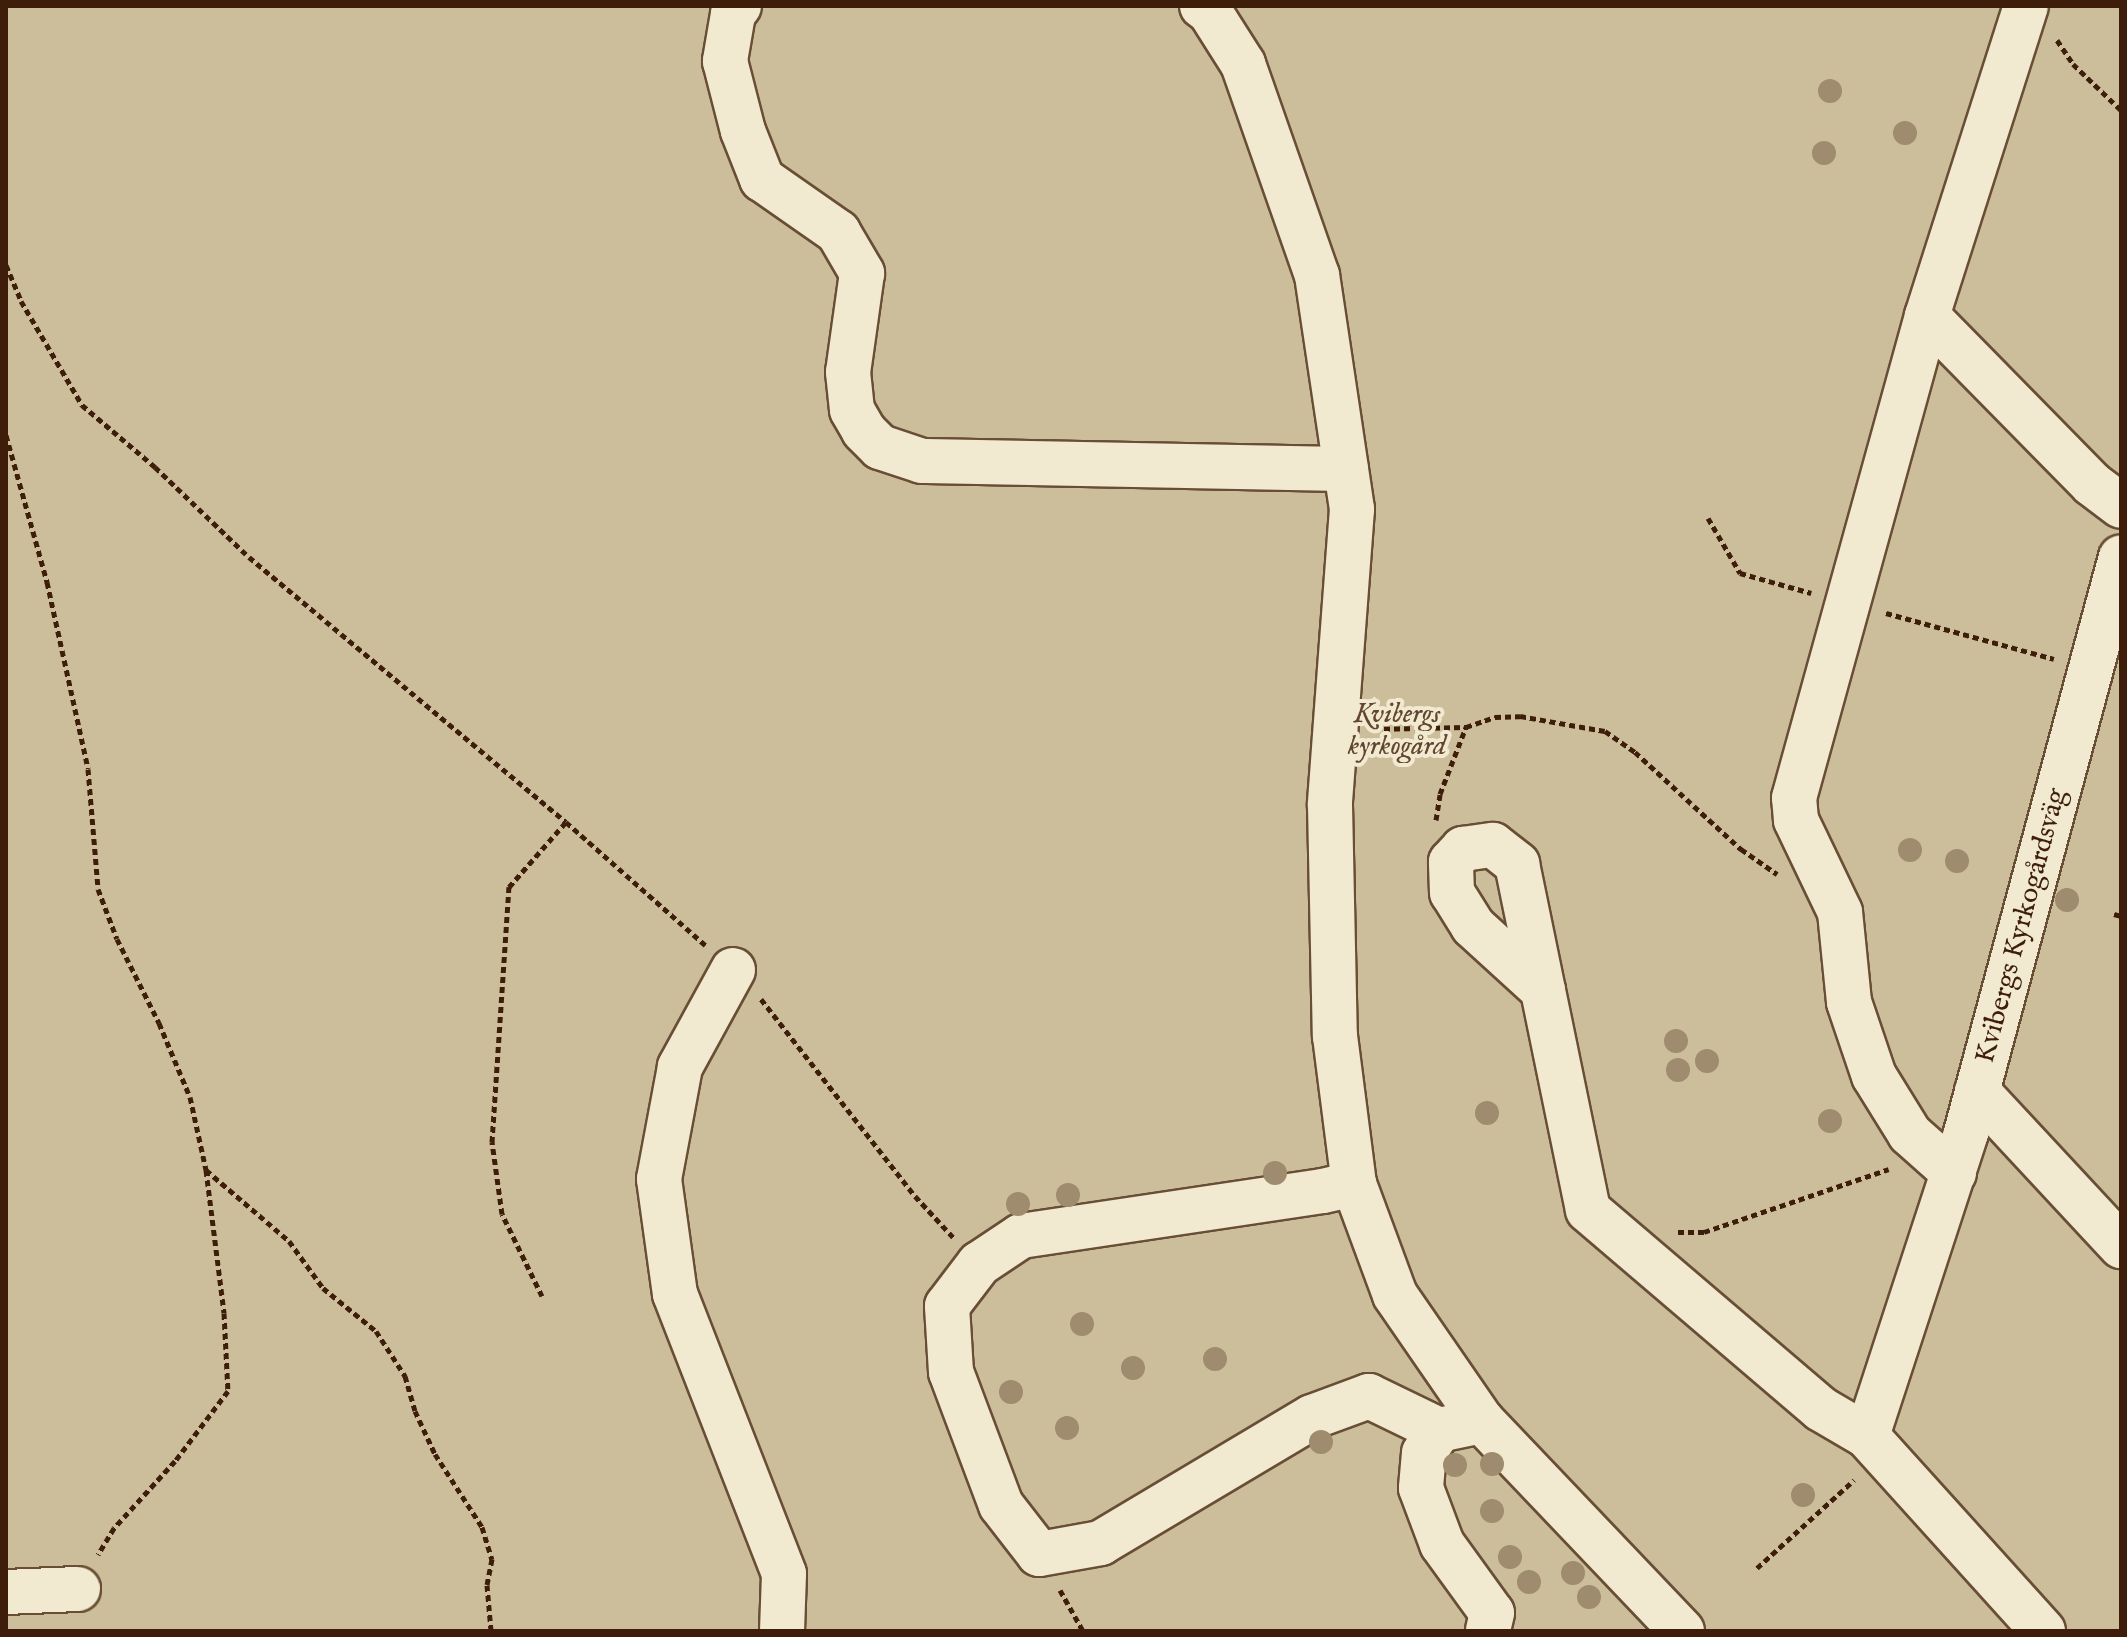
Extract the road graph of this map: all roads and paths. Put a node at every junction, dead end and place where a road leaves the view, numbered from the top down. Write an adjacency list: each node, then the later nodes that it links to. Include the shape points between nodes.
1 (739, 6): 8 (lane, via 725,61 762,179 838,232 862,273 848,372 852,410 880,447 922,461)
2 (1202, 6): 8 (lane, via 1243,64 1317,275)
3 (2038, 18): 4 (path, via 2073,64); 6 (lane)
4 (2121, 110)
5 (6, 265): 16 (path, via 82,405 249,557)
6 (1927, 316): 9 (lane, via 2092,484); 12 (lane)
7 (6, 435): 23 (path, via 47,582 88,769 98,889 190,1097)
8 (1346, 469): 25 (lane, via 1352,509 1330,805 1335,1036)
9 (2121, 506)
10 (1708, 518): 12 (path, via 1740,573)
11 (2121, 557): 13 (lane, Kvibergs Kyrkogårdsväg)
12 (1847, 603): 13 (path); 18 (lane, via 1794,798 1796,820)
13 (2091, 669): 21 (lane, Kvibergs Kyrkogårdsväg)
14 (1466, 727): 15 (path); 17 (path, via 1435,816); 18 (path, via 1495,717 1520,716 1605,731 1770,871)
15 (1374, 729)
16 (566, 822): 19 (path); 29 (path, via 509,887 492,1142 502,1214)
17 (1451, 862): 20 (lane, via 1452,893 1473,926); 20 (lane, via 1463,849 1493,845 1517,864)
18 (1834, 897): 24 (lane, via 1849,1002 1874,1076 1910,1134)
19 (733, 970): 28 (path, via 915,1196); 38 (lane, via 680,1067 659,1179 675,1294 784,1574)
20 (1543, 990): 26 (lane, via 1588,1210)
21 (1977, 1091): 24 (lane); 27 (lane, Kvibergs Kyrkogårdsväg)
22 (1894, 1168): 26 (path, via 1704,1232 1643,1232)
23 (206, 1170): 34 (path, via 228,1391 175,1461 114,1528); 37 (path, via 289,1241 323,1288 376,1331 398,1365 435,1454 482,1527 492,1559 487,1585)
24 (1954, 1173): 32 (lane)
25 (1354, 1184): 28 (lane, via 1021,1236); 30 (lane, via 1395,1295)
26 (1618, 1238): 32 (lane, via 1821,1409)
27 (2121, 1246)
28 (979, 1264): 31 (lane, via 947,1306 951,1372 1001,1505 1039,1554 1101,1543 1312,1417 1369,1396)
29 (542, 1296)
30 (1482, 1421): 31 (lane); 39 (lane)
31 (1439, 1430): 36 (lane, via 1424,1453 1421,1488 1442,1544)
32 (1865, 1454): 33 (path); 40 (lane)
33 (1757, 1568)
34 (78, 1589): 35 (lane)
35 (6, 1592)
36 (1498, 1625)
37 (491, 1631)
38 (782, 1631)
39 (1682, 1631)
40 (2043, 1631)

